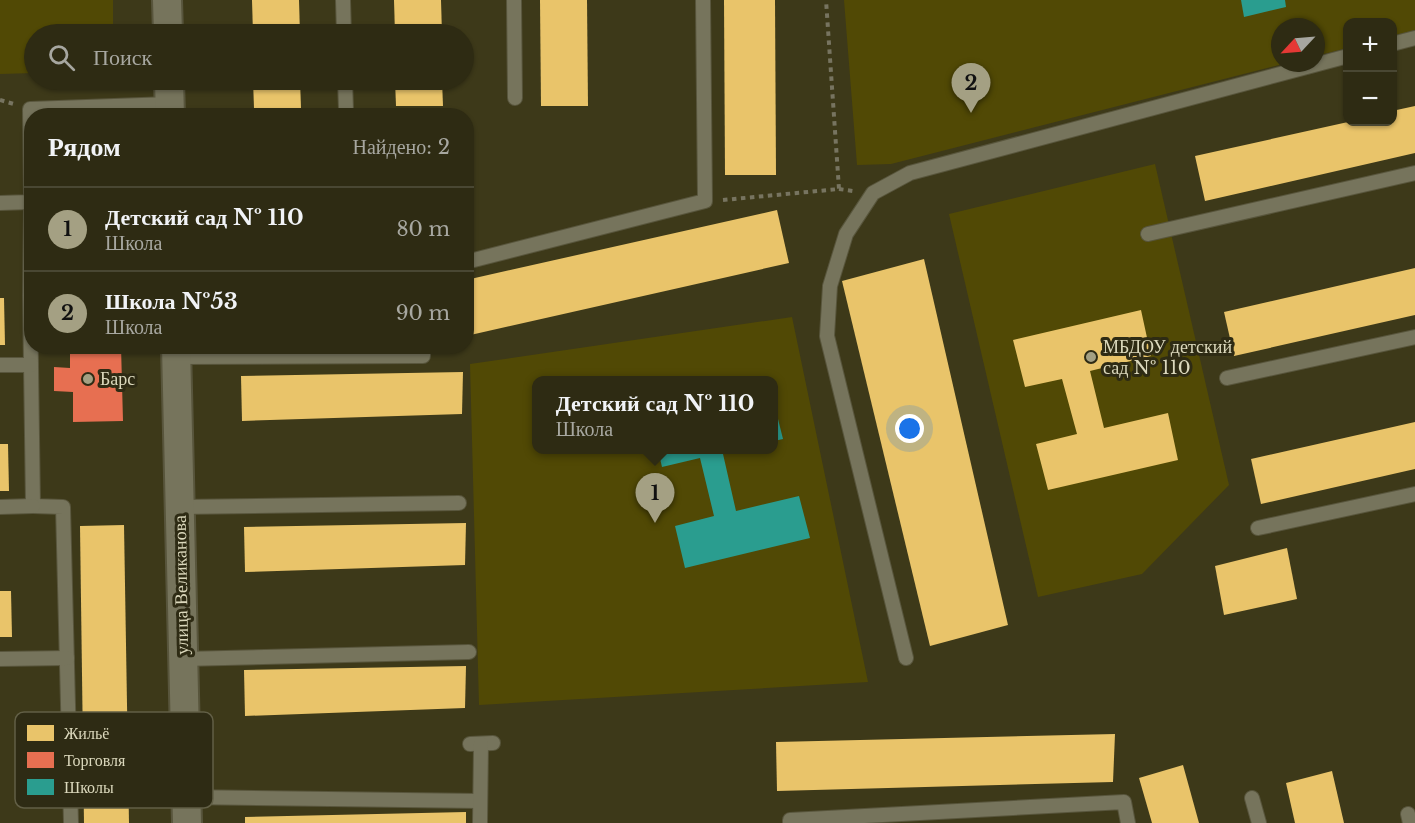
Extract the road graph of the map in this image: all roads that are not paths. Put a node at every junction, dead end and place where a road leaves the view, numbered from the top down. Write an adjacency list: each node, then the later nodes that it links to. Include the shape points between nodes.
1 (167, 0): 5 (street)
2 (343, 0): 6 (lane)
3 (514, 0): 11 (lane)
4 (703, 0): 19 (lane, via 705,201)
5 (168, 24)
6 (344, 24)
7 (1415, 38): 8 (lane)
8 (1397, 43)
9 (1343, 57): 36 (lane, via 910,173 873,193 846,234 830,286 827,336)
10 (345, 90): 14 (lane)
11 (515, 98)
12 (170, 100): 13 (lane)
13 (46, 108)
14 (346, 108)
15 (1415, 173): 18 (lane)
16 (24, 202): 17 (lane)
17 (0, 203)
18 (1148, 234)
19 (474, 260)
20 (1415, 337): 27 (lane)
21 (31, 354): 26 (lane)
22 (176, 354): 32 (street, улица Великанова)
23 (300, 354): 24 (lane)
24 (423, 354)
25 (0, 365): 26 (lane)
26 (31, 365): 30 (lane)
27 (1227, 378)
28 (1415, 494): 33 (lane)
29 (459, 503): 32 (lane)
30 (33, 506): 31 (lane); 35 (lane, via 63,507)
31 (0, 507)
32 (179, 507): 38 (street, улица Великанова)
33 (1258, 528)
34 (469, 652): 38 (lane)
35 (67, 658): 37 (lane); 39 (lane)
36 (906, 658)
37 (0, 659)
38 (183, 659): 40 (street, улица Великанова)
39 (68, 712)
40 (184, 712)
41 (481, 743): 43 (lane)
42 (1252, 798): 50 (lane)
43 (479, 801): 45 (lane); 47 (lane)
44 (71, 808): 46 (lane)
45 (186, 810)
46 (71, 823)
47 (480, 823)
48 (789, 823): 49 (lane, via 1124,802)
49 (1128, 823)
50 (1259, 823)

